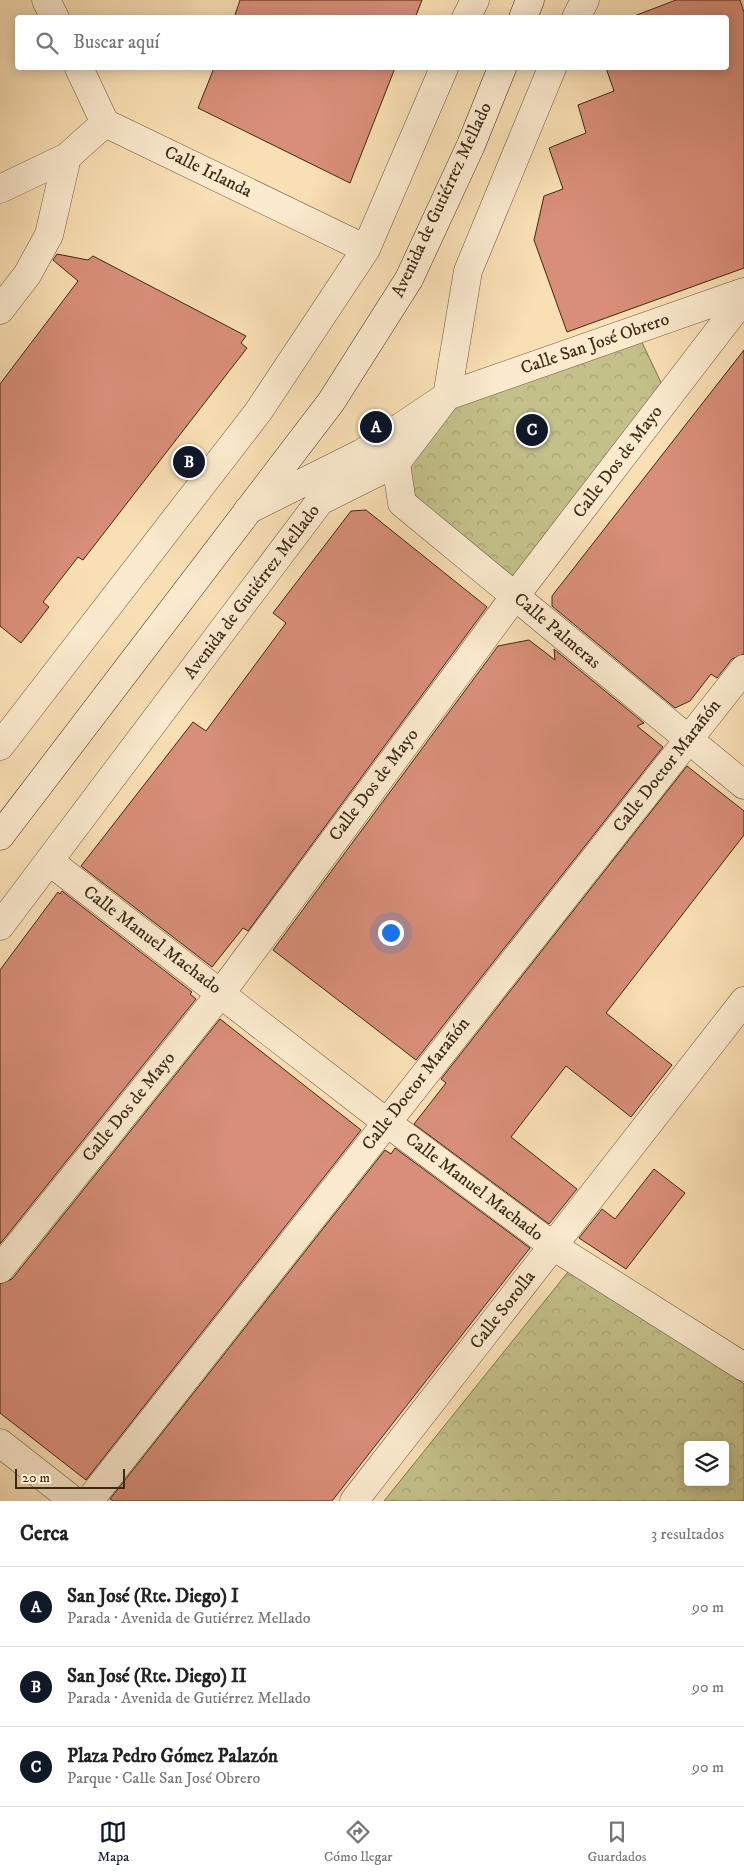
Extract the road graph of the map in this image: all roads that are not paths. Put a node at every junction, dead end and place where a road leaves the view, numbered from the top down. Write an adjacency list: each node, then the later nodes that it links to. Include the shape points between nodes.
1 (46, 0): 5 (street)
2 (474, 0): 6 (street)
3 (530, 0): 7 (street)
4 (585, 0): 8 (street)
5 (54, 15)
6 (467, 15)
7 (524, 15)
8 (578, 15)
9 (80, 70): 13 (street)
10 (443, 70): 16 (street)
11 (501, 70): 22 (street, Avenida de Gutiérrez Mellado, via 471,145 409,280 331,402)
12 (551, 70): 20 (street, Avenida de Gutiérrez Mellado, via 468,272)
13 (105, 123): 14 (street); 16 (street, Calle Irlanda)
14 (67, 157): 15 (street); 19 (street, via 49,235 27,274)
15 (0, 189)
16 (366, 249): 26 (street, via 258,412)
17 (744, 292): 20 (street, Calle San José Obrero)
18 (744, 298): 23 (street, Calle Dos de Mayo)
19 (0, 310)
20 (447, 396): 21 (street, Avenida de Gutiérrez Mellado); 22 (street, Calle San José Obrero, via 362,453)
21 (396, 463): 23 (street, Calle Palmeras, via 402,503); 29 (street, Avenida de Gutiérrez Mellado, via 320,501)
22 (248, 510): 28 (street, Avenida de Gutiérrez Mellado)
23 (515, 596): 25 (street, Calle Palmeras); 31 (street, Calle Dos de Mayo)
24 (744, 668): 25 (street, Calle Doctor Marañón)
25 (688, 738): 27 (street, Calle Palmeras); 33 (street, Calle Doctor Marañón)
26 (0, 746)
27 (744, 785)
28 (0, 836)
29 (49, 861): 30 (street, Avenida de Gutiérrez Mellado); 31 (street, Calle Manuel Machado)
30 (0, 926)
31 (221, 993): 33 (street, Calle Manuel Machado); 35 (street, Calle Dos de Mayo)
32 (744, 1001): 34 (street, Calle Sorolla)
33 (386, 1122): 34 (street, Calle Manuel Machado); 39 (street, Calle Doctor Marañón)
34 (553, 1246): 36 (street, Calle Manuel Machado); 40 (street, Calle Sorolla)
35 (0, 1269)
36 (744, 1367)
37 (0, 1443): 38 (street)
38 (74, 1501)
39 (89, 1501)
40 (354, 1501)

